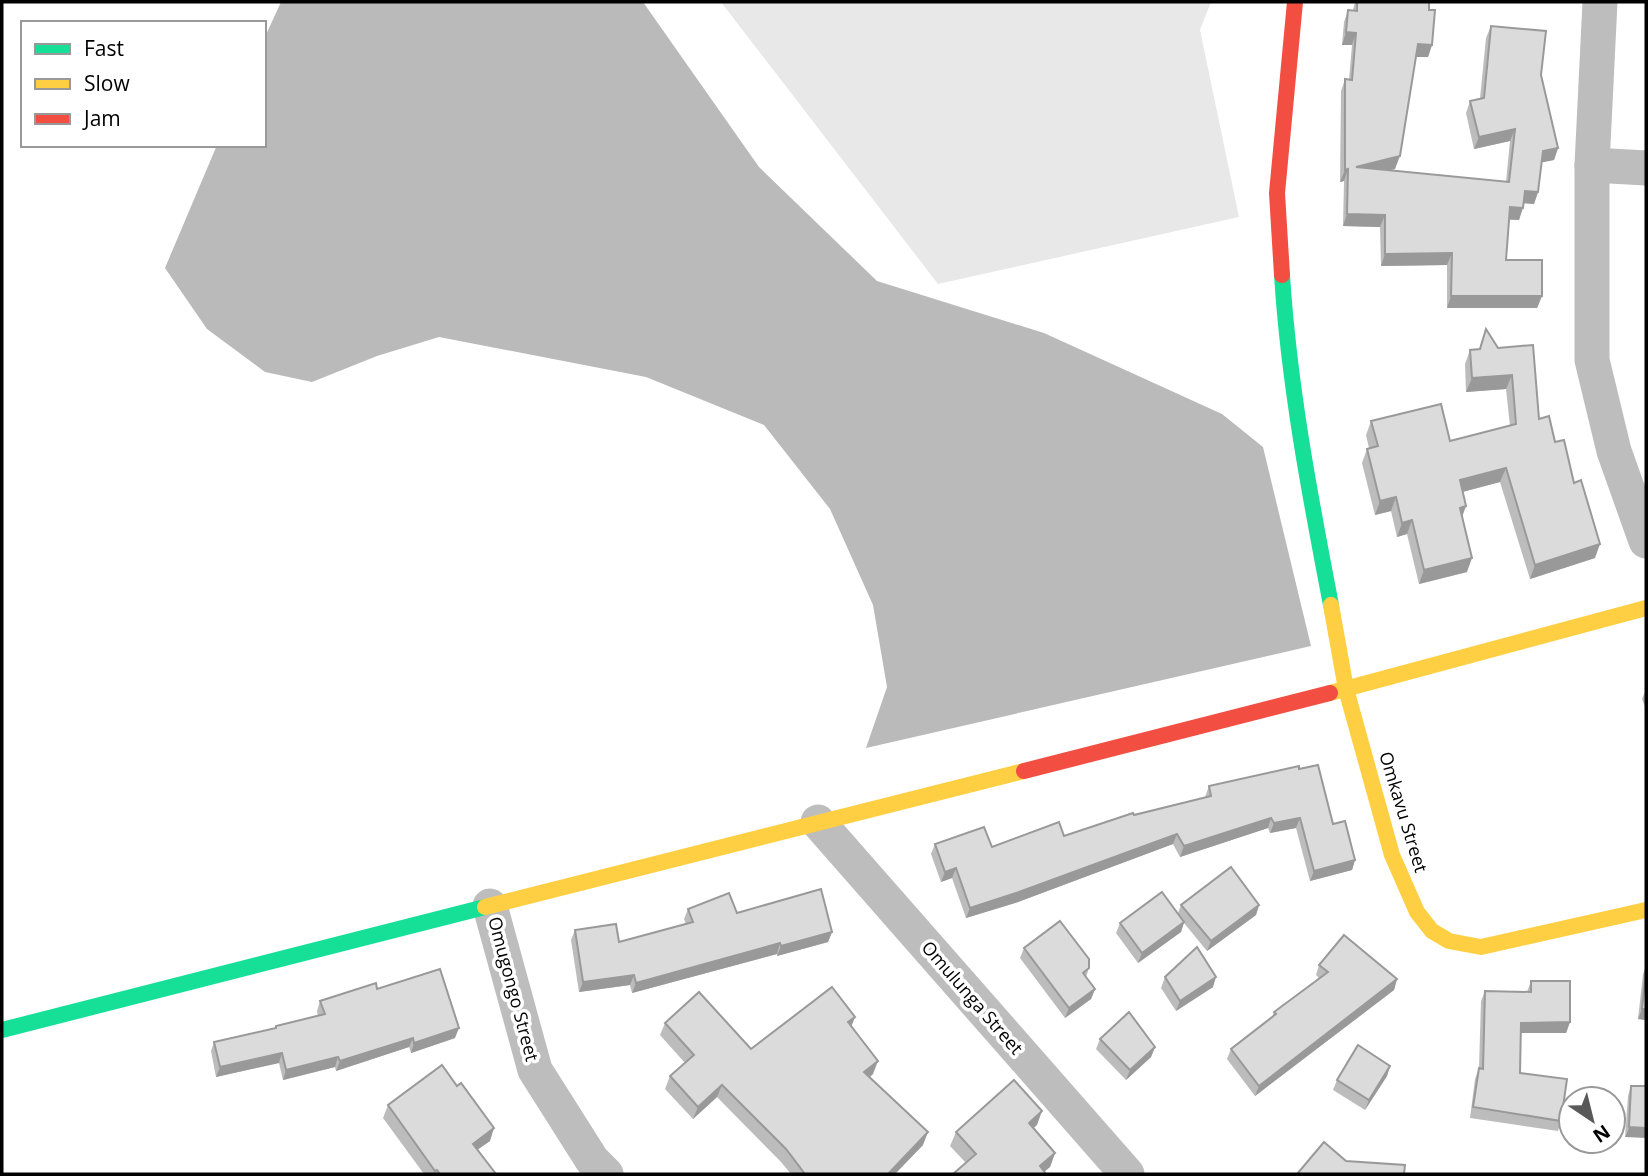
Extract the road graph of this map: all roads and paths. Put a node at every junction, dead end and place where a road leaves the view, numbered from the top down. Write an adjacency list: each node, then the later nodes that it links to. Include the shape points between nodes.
1 (1295, 2): 7 (street, Omkavu Street, via 1277,193 1284,305 1306,472)
2 (1600, 2): 3 (street)
3 (1592, 165): 4 (street); 5 (street, via 1592,360 1614,451)
4 (1646, 168)
5 (1646, 541)
6 (1646, 608): 7 (street)
7 (1346, 689): 8 (street); 10 (street, Omkavu Street, via 1392,855 1417,912 1432,931 1450,941 1481,947)
8 (818, 822): 9 (street); 13 (street, Omulunga Street)
9 (490, 906): 11 (street); 12 (street, Omugongo Street, via 535,1070 592,1160)
10 (1646, 910)
11 (2, 1030)
12 (606, 1174)
13 (1127, 1174)

